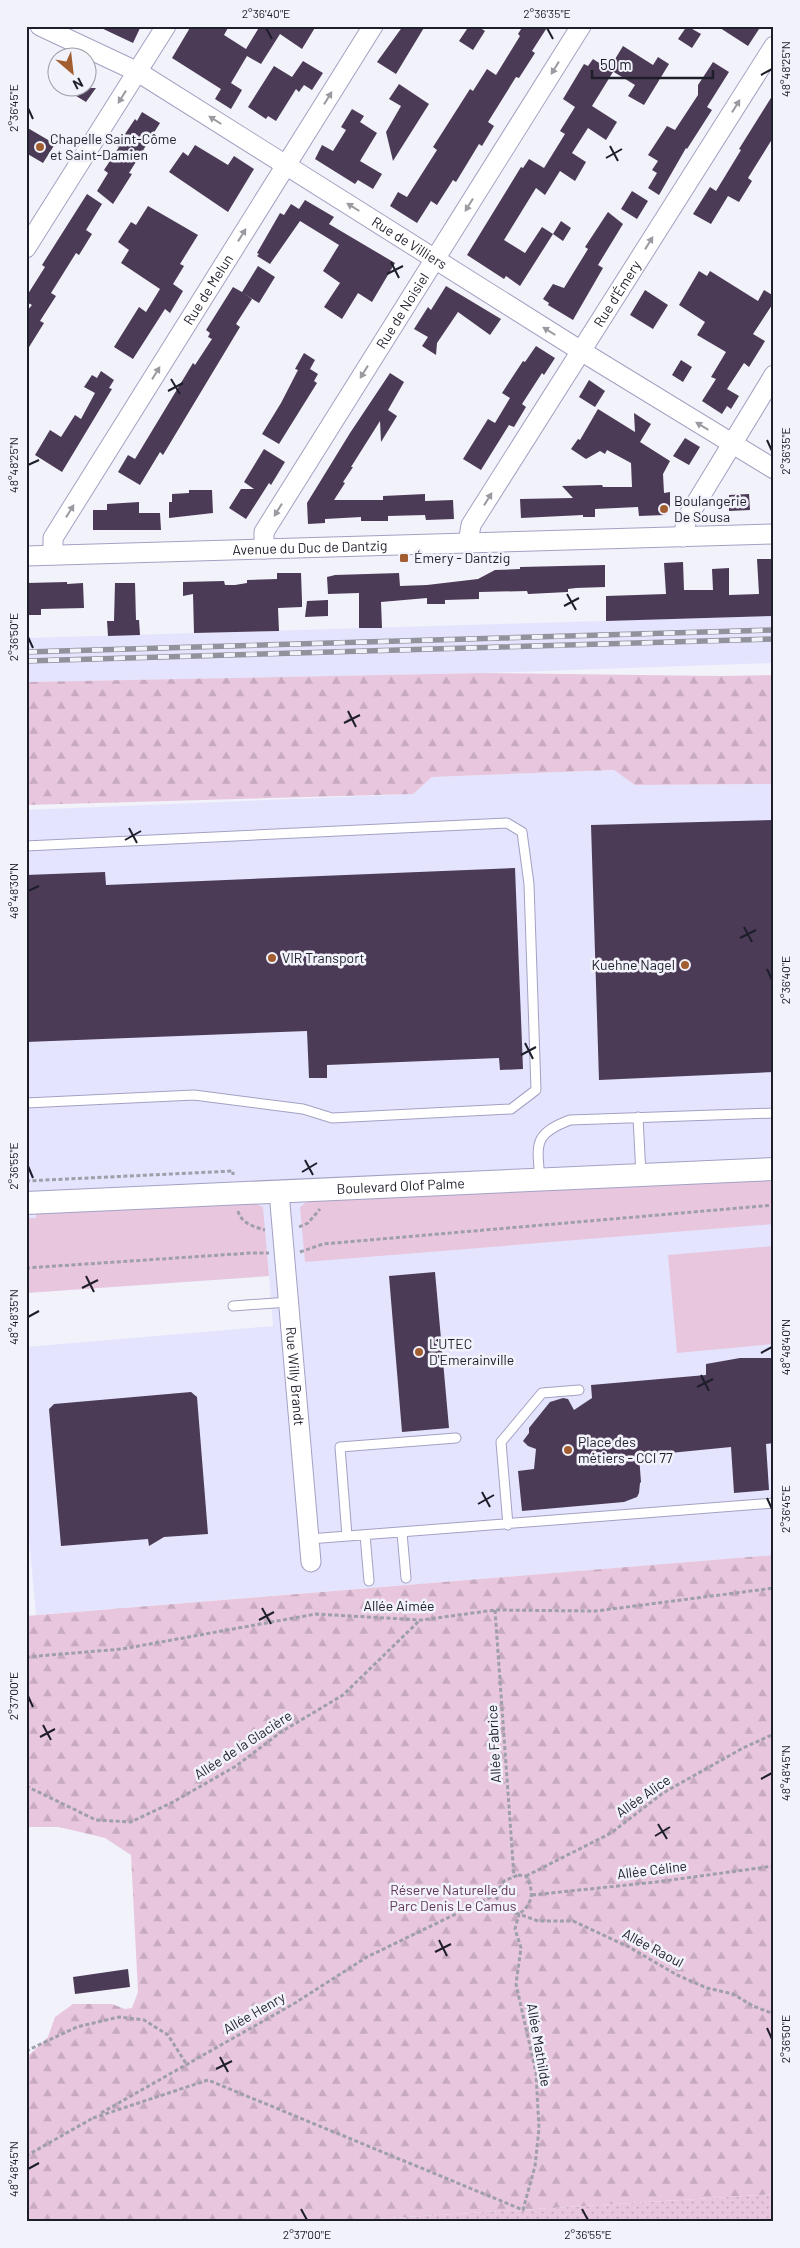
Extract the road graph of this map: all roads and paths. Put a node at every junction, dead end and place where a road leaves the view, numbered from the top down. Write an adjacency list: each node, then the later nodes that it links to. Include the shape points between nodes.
1 (40, 26): 6 (street, Rue de Villiers)
2 (166, 26): 6 (street)
3 (373, 26): 7 (street, Rue de Melun, one-way to 3)
4 (581, 26): 9 (street, Rue de Noisiel, one-way to 9)
5 (774, 46): 10 (street, Rue d'Émery, one-way to 5)
6 (138, 72): 7 (street, Rue de Villiers, one-way to 6); 8 (street, one-way to 8)
7 (286, 165): 9 (street, Rue de Villiers, one-way to 7); 18 (street, Rue de Melun, one-way to 7, via 53,538)
8 (26, 248)
9 (435, 259): 10 (street, Rue de Villiers, one-way to 9); 17 (street, Rue de Noisiel, one-way to 17, via 264,532)
10 (581, 351): 12 (street, Rue de Villiers, one-way to 10); 16 (street, Rue d'Émery, one-way to 10, via 471,525)
11 (774, 375): 12 (street)
12 (731, 443): 13 (street, Rue de Villiers); 15 (street, via 687,518)
13 (774, 469)
14 (774, 534): 15 (street, Avenue du Duc de Dantzig)
15 (683, 537): 16 (street, Avenue du Duc de Dantzig)
16 (468, 543): 17 (street, Avenue du Duc de Dantzig)
17 (264, 549): 18 (street, Avenue du Duc de Dantzig)
18 (53, 555): 19 (street, Avenue du Duc de Dantzig)
19 (26, 556)
20 (26, 846): 21 (lane, via 507,824 522,832 529,884 536,1090 511,1109 332,1118 303,1109 194,1095)
21 (26, 1104)
22 (774, 1113): 23 (lane)
23 (638, 1118): 25 (lane); 26 (lane, via 570,1120 552,1127 541,1138 538,1148)
24 (774, 1169): 25 (street, Boulevard Olof Palme)
25 (641, 1175): 26 (street, Boulevard Olof Palme)
26 (540, 1180): 27 (street, Boulevard Olof Palme)
27 (321, 1190): 28 (street, Boulevard Olof Palme); 31 (path, via 322,1204 308,1223 298,1228)
28 (279, 1192): 29 (street, Boulevard Olof Palme); 35 (street, Rue Willy Brandt)
29 (26, 1203)
30 (774, 1205): 32 (path, via 323,1244 299,1252)
31 (298, 1236)
32 (299, 1244)
33 (273, 1254): 34 (path)
34 (26, 1268)
35 (289, 1302): 36 (lane); 44 (street, Rue Willy Brandt)
36 (233, 1306)
37 (580, 1390): 40 (lane, via 542,1393 501,1442)
38 (456, 1438): 43 (lane, via 340,1447)
39 (774, 1503): 40 (lane)
40 (508, 1525): 41 (lane)
41 (402, 1532): 42 (lane); 46 (lane)
42 (365, 1535): 43 (lane); 47 (lane)
43 (347, 1536): 44 (lane)
44 (309, 1539): 45 (street, Rue Willy Brandt)
45 (310, 1562)
46 (406, 1578)
47 (369, 1581)
48 (774, 1588): 49 (path, Allée Aimée, via 596,1611)
49 (495, 1610): 50 (path, Allée Aimée); 56 (path, Allée Fabrice)
50 (421, 1620): 51 (path, Allée Aimée, via 316,1614 122,1649); 53 (path, Allée de la Glacière, via 343,1695 281,1732 236,1766 131,1822 96,1820)
51 (26, 1657)
52 (774, 1734): 55 (path, Allée Alice, via 663,1793 611,1833)
53 (26, 1786)
54 (774, 1866): 58 (path, Allée Céline)
55 (526, 1876): 56 (path); 58 (path)
56 (514, 1877): 57 (path, via 504,1881)
57 (495, 1895): 59 (path, via 501,1906); 62 (path, Allée Henry, via 367,1957)
58 (532, 1895): 59 (path, via 527,1908)
59 (519, 1914): 60 (path, Allée Raoul, via 538,1921 573,1921 707,1988 733,1994); 63 (path, Allée Mathilde, via 515,1930 521,1948 516,1984 536,2073 539,2129 535,2166 523,2210 208,2080)
60 (774, 2014)
61 (26, 2051): 62 (path, via 77,2027 120,2017 144,2020 168,2035)
62 (187, 2065): 63 (path, Allée Henry)
63 (93, 2118): 64 (path, Allée Henry)
64 (26, 2156)

